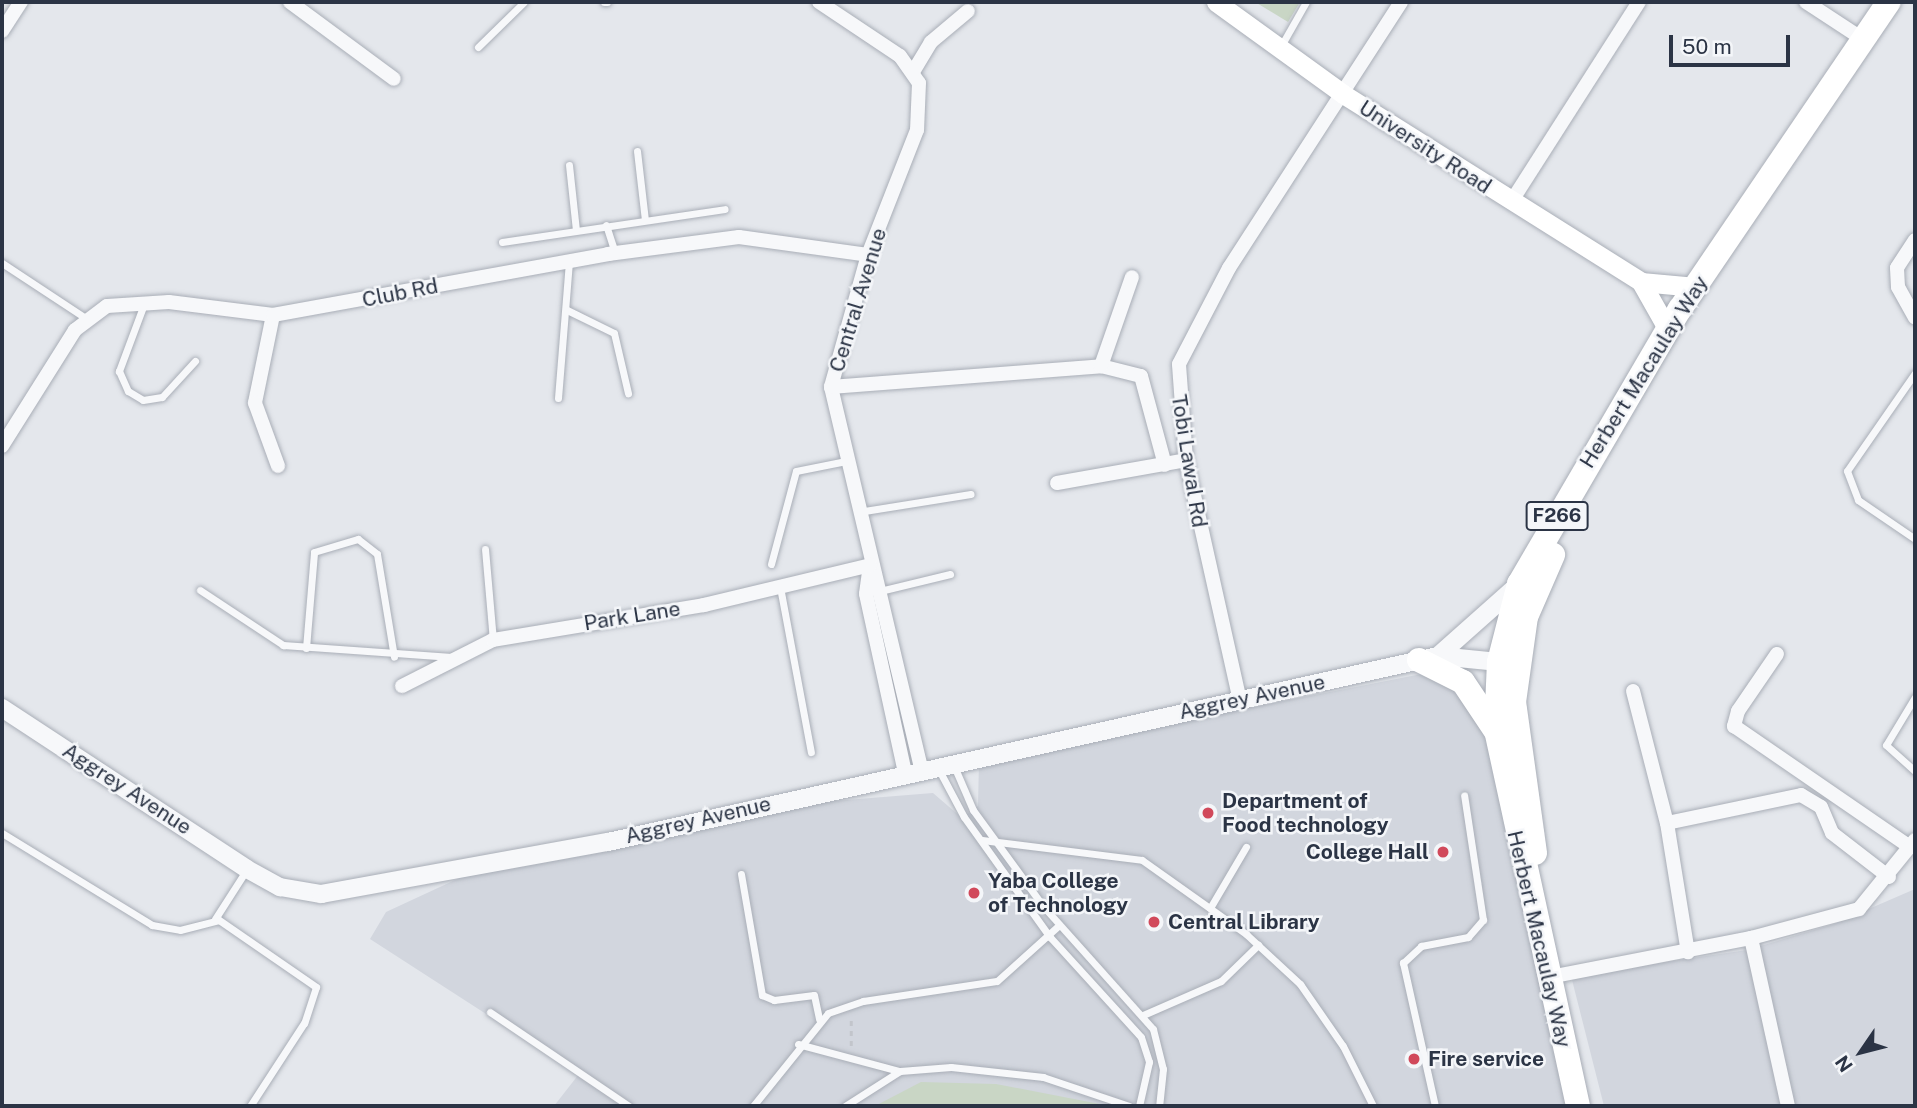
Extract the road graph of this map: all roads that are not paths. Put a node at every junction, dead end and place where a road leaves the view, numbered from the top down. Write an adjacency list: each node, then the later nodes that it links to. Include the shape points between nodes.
1 (20, 2): 13 (street)
2 (290, 2): 18 (street)
3 (524, 2): 15 (lane)
4 (819, 2): 17 (street)
5 (1216, 2): 16 (main road, University Road)
6 (1306, 2): 16 (lane)
7 (1401, 2): 19 (street, Tobi Lawal Rd)
8 (1639, 2): 22 (street)
9 (1806, 2): 14 (street)
10 (1889, 2): 14 (highway, Herbert Macaulay Way / F266)
11 (1905, 2): 100 (highway, Herbert Macaulay Way / F266, via 1639,406 1543,572 1526,617 1514,702 1517,744)
12 (968, 11): 17 (street, via 931,42)
13 (2, 31)
14 (1864, 40): 35 (highway, Herbert Macaulay Way / F266)
15 (478, 47)
16 (1280, 47): 19 (main road, University Road)
17 (913, 72): 30 (street, Central Avenue, via 920,96 918,130)
18 (394, 79)
19 (1343, 94): 22 (main road, University Road); 49 (street, Tobi Lawal Rd, via 1189,337 1176,390)
20 (637, 151): 24 (lane)
21 (569, 165): 26 (lane)
22 (1511, 202): 34 (main road, University Road)
23 (726, 209): 24 (lane)
24 (645, 220): 25 (lane)
25 (606, 225): 26 (lane); 29 (lane)
26 (576, 230): 28 (lane)
27 (1915, 240): 39 (street, via 1897,268 1898,287)
28 (502, 242)
29 (615, 253): 30 (street, Club Rd, via 739,237); 31 (street, Club Rd)
30 (868, 256): 45 (street, Central Avenue)
31 (569, 261): 37 (lane); 38 (street, Club Rd)
32 (2, 263): 40 (lane)
33 (1132, 277): 43 (street)
34 (1641, 282): 35 (main road); 41 (main road)
35 (1696, 287): 41 (highway, Herbert Macaulay Way / F266)
36 (144, 304): 38 (street, Club Rd); 40 (street, Club Rd, via 107,306); 42 (lane, via 118,371 128,391 144,400 162,397)
37 (567, 310): 46 (lane, via 614,333); 47 (lane, via 556,370)
38 (273, 316): 51 (street, via 255,403)
39 (1915, 318)
40 (87, 319): 48 (street)
41 (1668, 330): 61 (highway, Herbert Macaulay Way / F266)
42 (195, 361)
43 (1101, 366): 45 (street); 52 (street, via 1141,376)
44 (1915, 373): 56 (lane, via 1847,471 1858,500)
45 (831, 387): 50 (street, Central Avenue)
46 (628, 393)
47 (558, 398)
48 (2, 446)
49 (1185, 460): 52 (street); 75 (street, Tobi Lawal Rd)
50 (846, 461): 55 (street, Central Avenue); 58 (lane, via 796,471)
51 (278, 466)
52 (1165, 466): 53 (street)
53 (1058, 483)
54 (971, 494): 55 (lane)
55 (858, 512): 59 (street, Central Avenue)
56 (1915, 539)
57 (485, 550): 65 (lane)
58 (771, 564)
59 (870, 565): 62 (street, Park Lane); 64 (street, Central Avenue); 78 (street, Central Avenue, via 866,594)
60 (950, 575): 64 (lane)
61 (1519, 584): 70 (street); 71 (highway, Herbert Macaulay Way / F266)
62 (780, 587): 65 (street, Park Lane); 80 (lane)
63 (200, 590): 66 (lane, via 270,638)
64 (884, 590): 77 (street, Central Avenue)
65 (493, 640): 69 (street, Park Lane)
66 (306, 648): 68 (lane); 68 (lane, via 314,552 358,539 377,554)
67 (1777, 654): 88 (street, via 1738,711 1734,726)
68 (394, 657): 69 (lane)
69 (456, 657): 72 (street, Park Lane)
70 (1428, 658): 71 (street); 75 (street, Aggrey Avenue); 79 (highway, via 1463,682)
71 (1499, 662): 79 (highway, Herbert Macaulay Way / F266)
72 (402, 687)
73 (1633, 691): 84 (street)
74 (1915, 697): 82 (lane, via 1886,745)
75 (1240, 701): 81 (street, Aggrey Avenue)
76 (2, 708): 90 (street, Aggrey Avenue)
77 (909, 711): 78 (street); 81 (street, Central Avenue)
78 (893, 713): 81 (street, Central Avenue)
79 (1496, 730): 115 (highway, Herbert Macaulay Way / F266)
80 (811, 752)
81 (929, 768): 86 (lane); 87 (lane); 90 (street, Aggrey Avenue, via 608,842 321,894 279,887)
82 (1915, 771)
83 (1465, 795): 114 (lane, via 1483,920 1468,937 1421,946 1403,963)
84 (1667, 823): 92 (street, via 1801,795 1821,807 1832,833); 99 (street)
85 (2, 833): 94 (lane, via 159,928 180,930)
86 (982, 840): 87 (lane); 96 (lane)
87 (996, 841): 93 (lane, via 1073,856 1142,860); 95 (lane)
88 (1913, 844): 92 (street)
89 (1246, 847): 93 (lane)
90 (247, 869): 94 (lane)
91 (741, 874): 103 (lane, via 762,995 774,1000 814,995)
92 (1889, 877): 97 (street, via 1859,909)
93 (1210, 908): 98 (lane)
94 (215, 919): 106 (lane, via 317,991 304,1023)
95 (1058, 926): 96 (lane); 102 (lane)
96 (1050, 937): 103 (lane, via 997,981 852,1004); 111 (lane, via 1141,1037 1149,1062)
97 (1751, 938): 99 (street); 117 (street)
98 (1258, 945): 102 (lane, via 1221,981); 113 (lane, via 1322,1011)
99 (1688, 952): 100 (street)
100 (1560, 975): 116 (highway, Herbert Macaulay Way / F266)
101 (490, 1012): 107 (lane)
102 (1143, 1015): 112 (lane, via 1161,1043)
103 (819, 1019): 104 (lane)
104 (798, 1045): 105 (lane); 108 (lane)
105 (900, 1071): 109 (lane); 110 (lane, via 951,1067 1043,1077)
106 (250, 1106)
107 (629, 1106)
108 (753, 1106)
109 (845, 1106)
110 (1129, 1106)
111 (1139, 1106)
112 (1159, 1106)
113 (1373, 1106)
114 (1435, 1106)
115 (1578, 1106)
116 (1593, 1106)
117 (1788, 1106)

